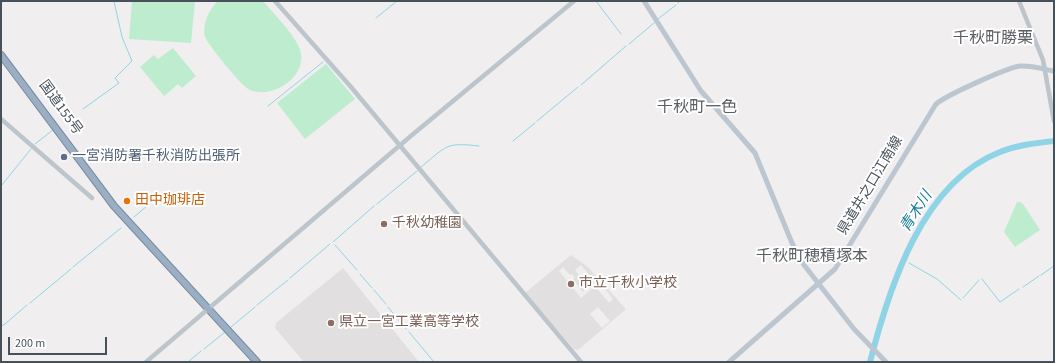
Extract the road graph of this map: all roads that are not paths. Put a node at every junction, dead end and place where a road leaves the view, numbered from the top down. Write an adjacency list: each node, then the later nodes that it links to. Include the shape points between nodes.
1 (276, 1): 11 (street)
2 (574, 1): 11 (street)
3 (644, 1): 13 (main road, via 701,91 755,153 800,259)
4 (1019, 1): 7 (street)
5 (1, 49): 14 (highway, 国道155号, via 115,203 203,300)
6 (1, 54): 14 (highway, 国道155号, via 114,206)
7 (1046, 69): 8 (main road, 県道井之口江南線); 10 (street); 13 (main road, 県道井之口江南線, via 1027,66 1014,68 947,96 936,104 839,263)
8 (1054, 71)
9 (1, 119): 12 (street)
10 (1054, 121)
11 (400, 146): 14 (street); 17 (street)
12 (92, 198)
13 (819, 285): 18 (main road, 県道井之口江南線); 19 (main road, via 869,346)
14 (208, 309): 15 (street); 16 (highway, 国道155号)
15 (146, 362)
16 (257, 362)
17 (581, 362)
18 (729, 362)
19 (886, 362)

